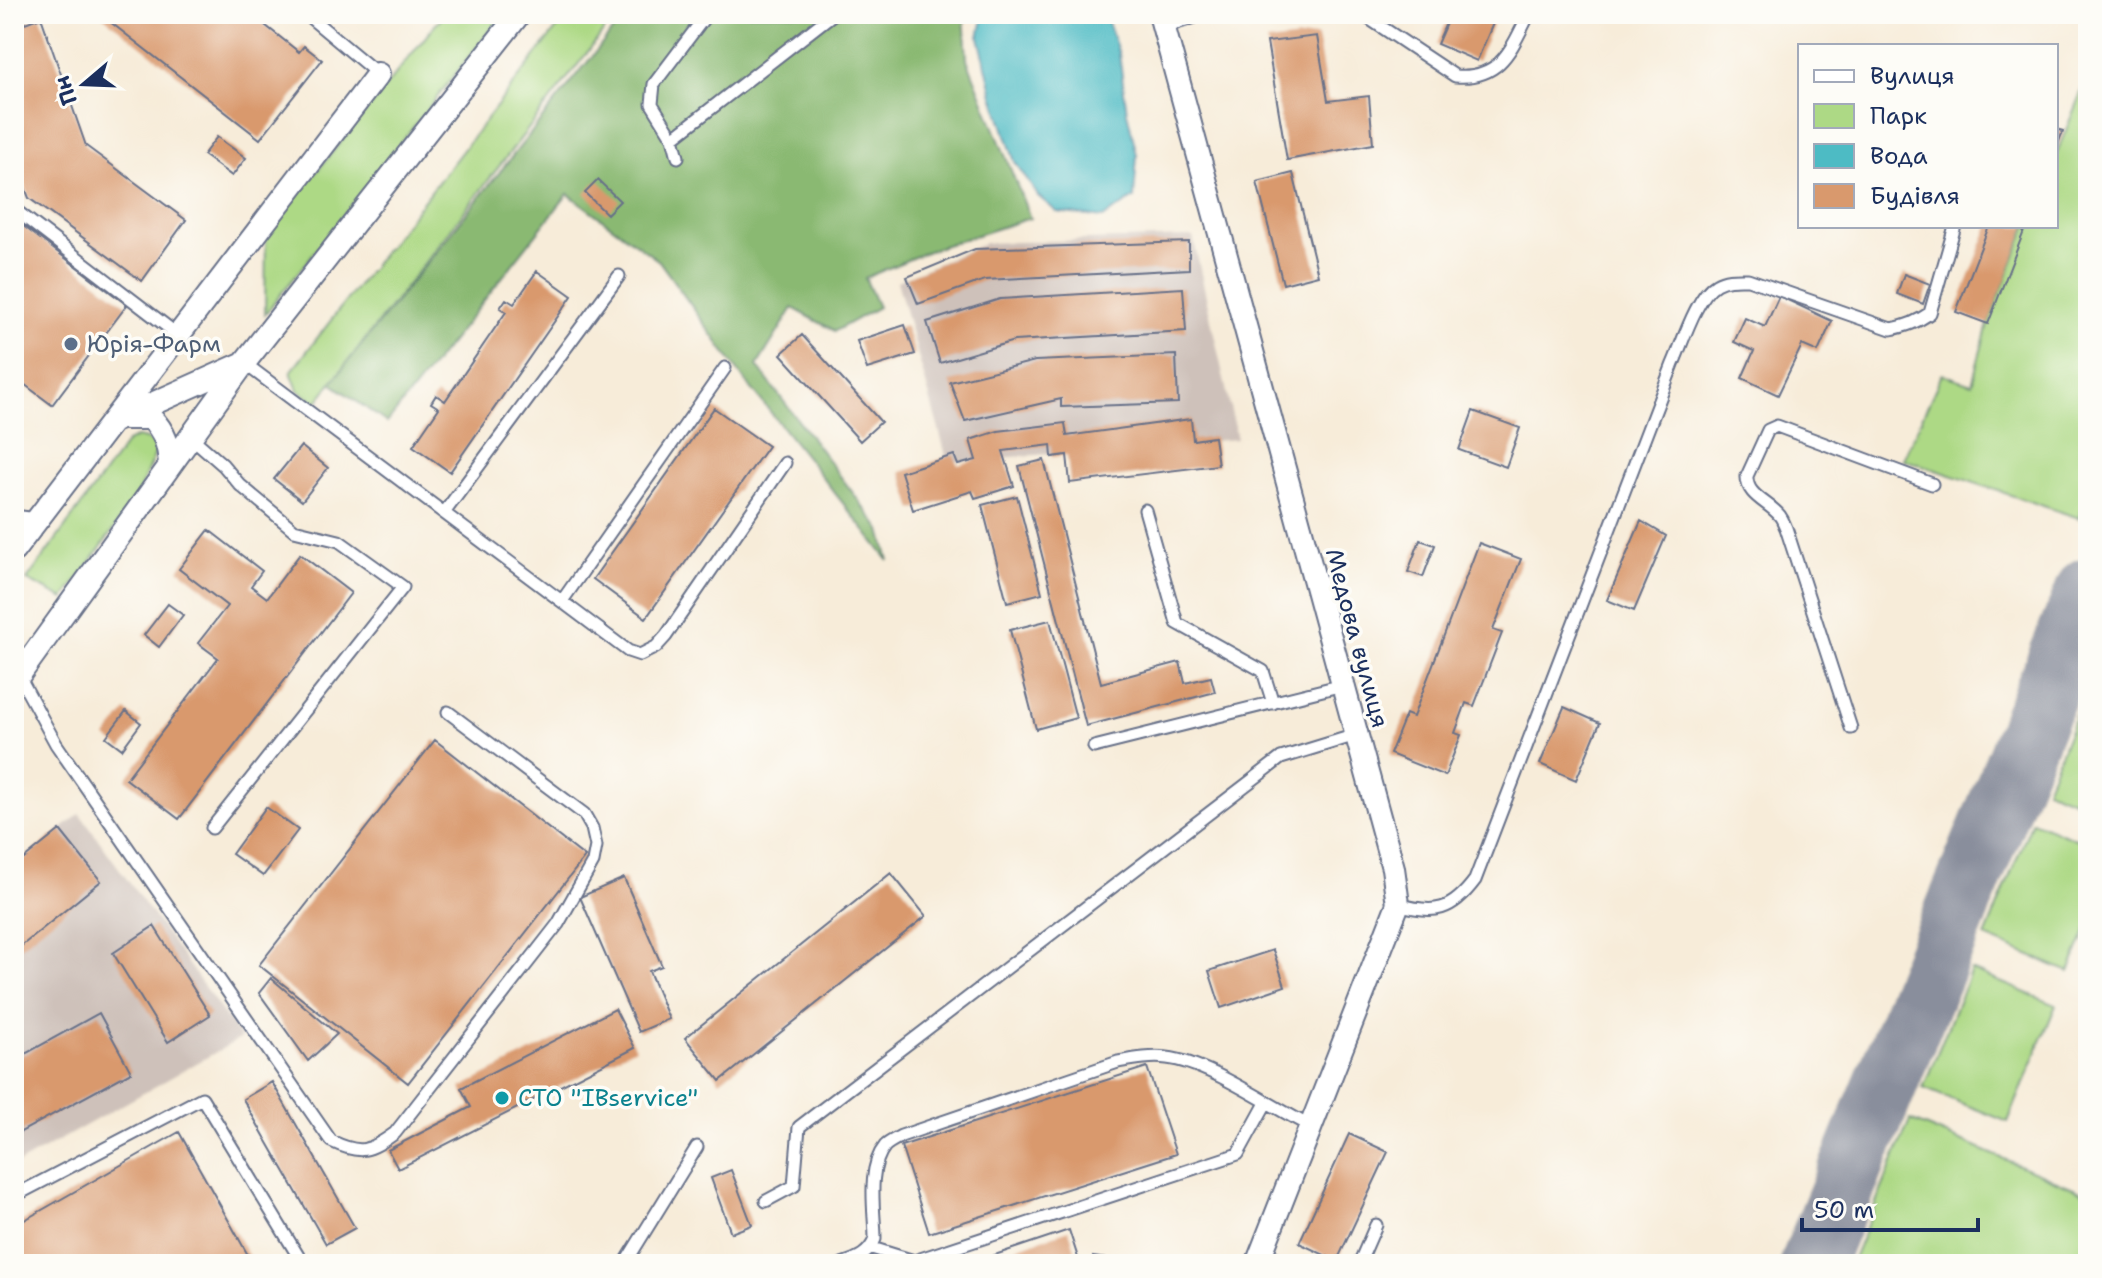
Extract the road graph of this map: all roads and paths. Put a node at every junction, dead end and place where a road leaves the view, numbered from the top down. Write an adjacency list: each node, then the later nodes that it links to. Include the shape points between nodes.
1 (306, 14): 9 (lane)
2 (519, 14): 16 (street)
3 (707, 14): 10 (lane, via 654,84 652,104)
4 (833, 14): 10 (lane)
5 (1204, 14): 8 (lane)
6 (1362, 14): 7 (lane, via 1455,76 1473,78 1508,56)
7 (1529, 14)
8 (1162, 20): 30 (street, Медова вулиця)
9 (378, 74): 15 (street)
10 (673, 138): 11 (lane)
11 (678, 157)
12 (14, 209): 15 (lane)
13 (1954, 228): 37 (lane, via 1930,313 1905,326 1891,329 1748,279 1714,285 1702,298 1475,880 1454,903 1438,910)
14 (619, 276): 24 (lane)
15 (178, 335): 18 (street)
16 (244, 363): 18 (street); 19 (street); 24 (lane)
17 (725, 368): 28 (lane)
18 (110, 423): 21 (street, via 151,418 167,441); 26 (street)
19 (191, 437): 21 (street); 36 (lane, via 294,530 339,541 403,587)
20 (785, 463): 28 (lane, via 656,647 640,655 628,651)
21 (170, 465): 29 (street)
22 (1932, 484): 33 (lane, via 1777,426 1768,430 1747,476 1752,491 1786,528)
23 (1145, 510): 31 (lane, via 1177,623 1263,671)
24 (444, 513): 28 (lane)
25 (14, 516): 26 (lane)
26 (37, 519): 27 (street)
27 (14, 550)
28 (562, 601)
29 (16, 679): 32 (lane, via 331,1141 352,1151 375,1148 395,1133 558,924 593,862 596,846 584,814)
30 (1343, 685): 31 (lane); 34 (street, Медова вулиця)
31 (1273, 703): 35 (lane)
32 (448, 712)
33 (1851, 728)
34 (1356, 735): 37 (street, Медова вулиця); 42 (lane, via 1281,758 799,1127 794,1186)
35 (1094, 747)
36 (212, 828)
37 (1398, 904): 39 (street, Медова вулиця)
38 (1266, 1103): 39 (lane); 44 (lane, via 1238,1154 914,1261); 44 (lane, via 1199,1066 1144,1057 901,1136 885,1145 877,1161)
39 (1312, 1127): 45 (street, Медова вулиця)
40 (697, 1147): 47 (lane)
41 (14, 1196): 46 (lane, via 202,1098)
42 (766, 1201)
43 (1376, 1225): 50 (lane)
44 (872, 1248): 48 (lane)
45 (1260, 1258): 49 (lane)
46 (303, 1264)
47 (620, 1264)
48 (842, 1264)
49 (1291, 1264)
50 (1359, 1264)

